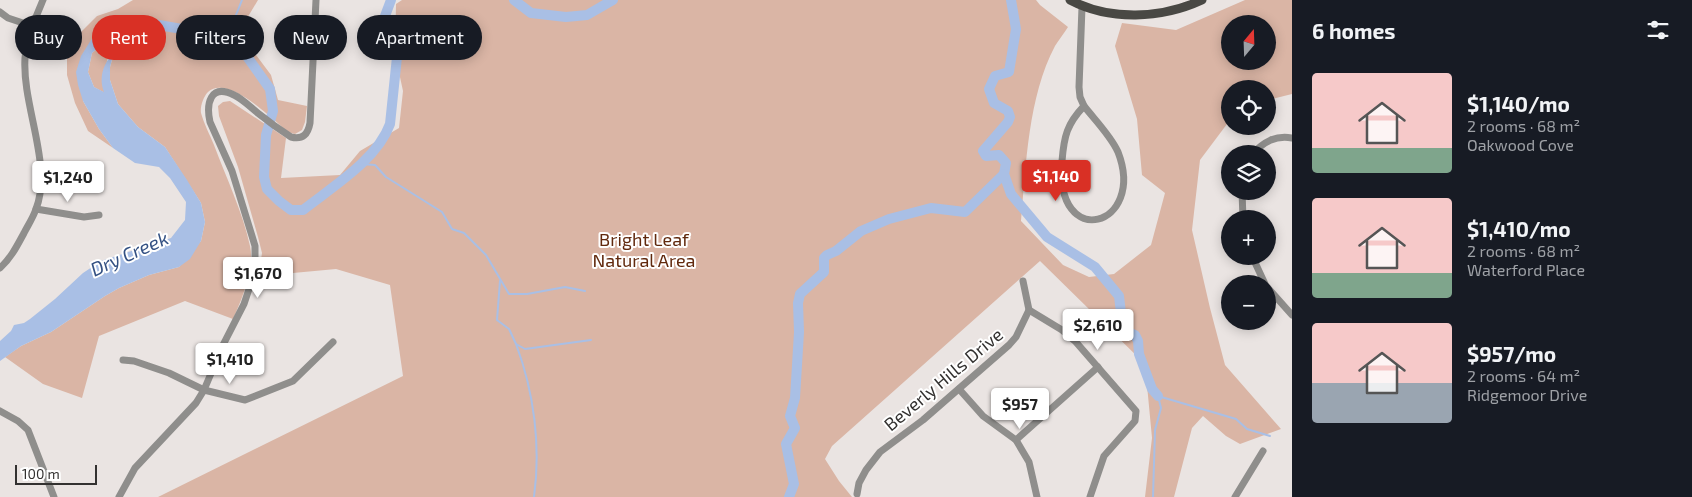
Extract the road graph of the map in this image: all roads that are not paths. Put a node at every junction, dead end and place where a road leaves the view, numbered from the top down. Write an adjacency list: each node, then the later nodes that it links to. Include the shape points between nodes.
1 (44, 0): 7 (street)
2 (316, 0): 24 (street, via 309,129 305,136 291,137 235,95 220,92 210,99 210,122 232,172 248,221 255,262 244,304)
3 (1070, 0): 5 (main road)
4 (1202, 0): 5 (main road, via 1162,14 1110,14)
5 (1082, 6): 10 (street, via 1079,87)
6 (0, 12): 8 (street)
7 (37, 15)
8 (15, 20)
9 (25, 60): 13 (street, via 26,89 41,170)
10 (1084, 106): 10 (street, via 1066,134 1061,173 1068,203 1088,221 1104,218 1117,206 1123,182 1118,151)
11 (1292, 138): 12 (street, via 1272,139)
12 (1262, 145)
13 (36, 209): 14 (street, via 84,217); 15 (street, via 15,250)
14 (99, 215)
15 (0, 268)
16 (1023, 281): 18 (street)
17 (1276, 299): 19 (street)
18 (1029, 310): 22 (street, via 1075,340); 23 (street, Beverly Hills Drive, via 1010,345)
19 (1292, 315)
20 (332, 342): 24 (street, via 293,381 245,400)
21 (123, 360): 24 (street, via 169,373)
22 (1098, 368): 26 (street); 32 (street, via 1132,405 1137,416 1104,456)
23 (959, 389): 26 (street, via 983,416); 28 (street, Beverly Hills Drive, via 873,458 859,483)
24 (204, 390): 30 (street, via 134,468)
25 (0, 410): 29 (street, via 28,430)
26 (1016, 440): 31 (street, via 1029,462)
27 (1264, 451): 33 (street)
28 (857, 494)
29 (54, 497)
30 (119, 497)
31 (1037, 497)
32 (1090, 497)
33 (1235, 497)

